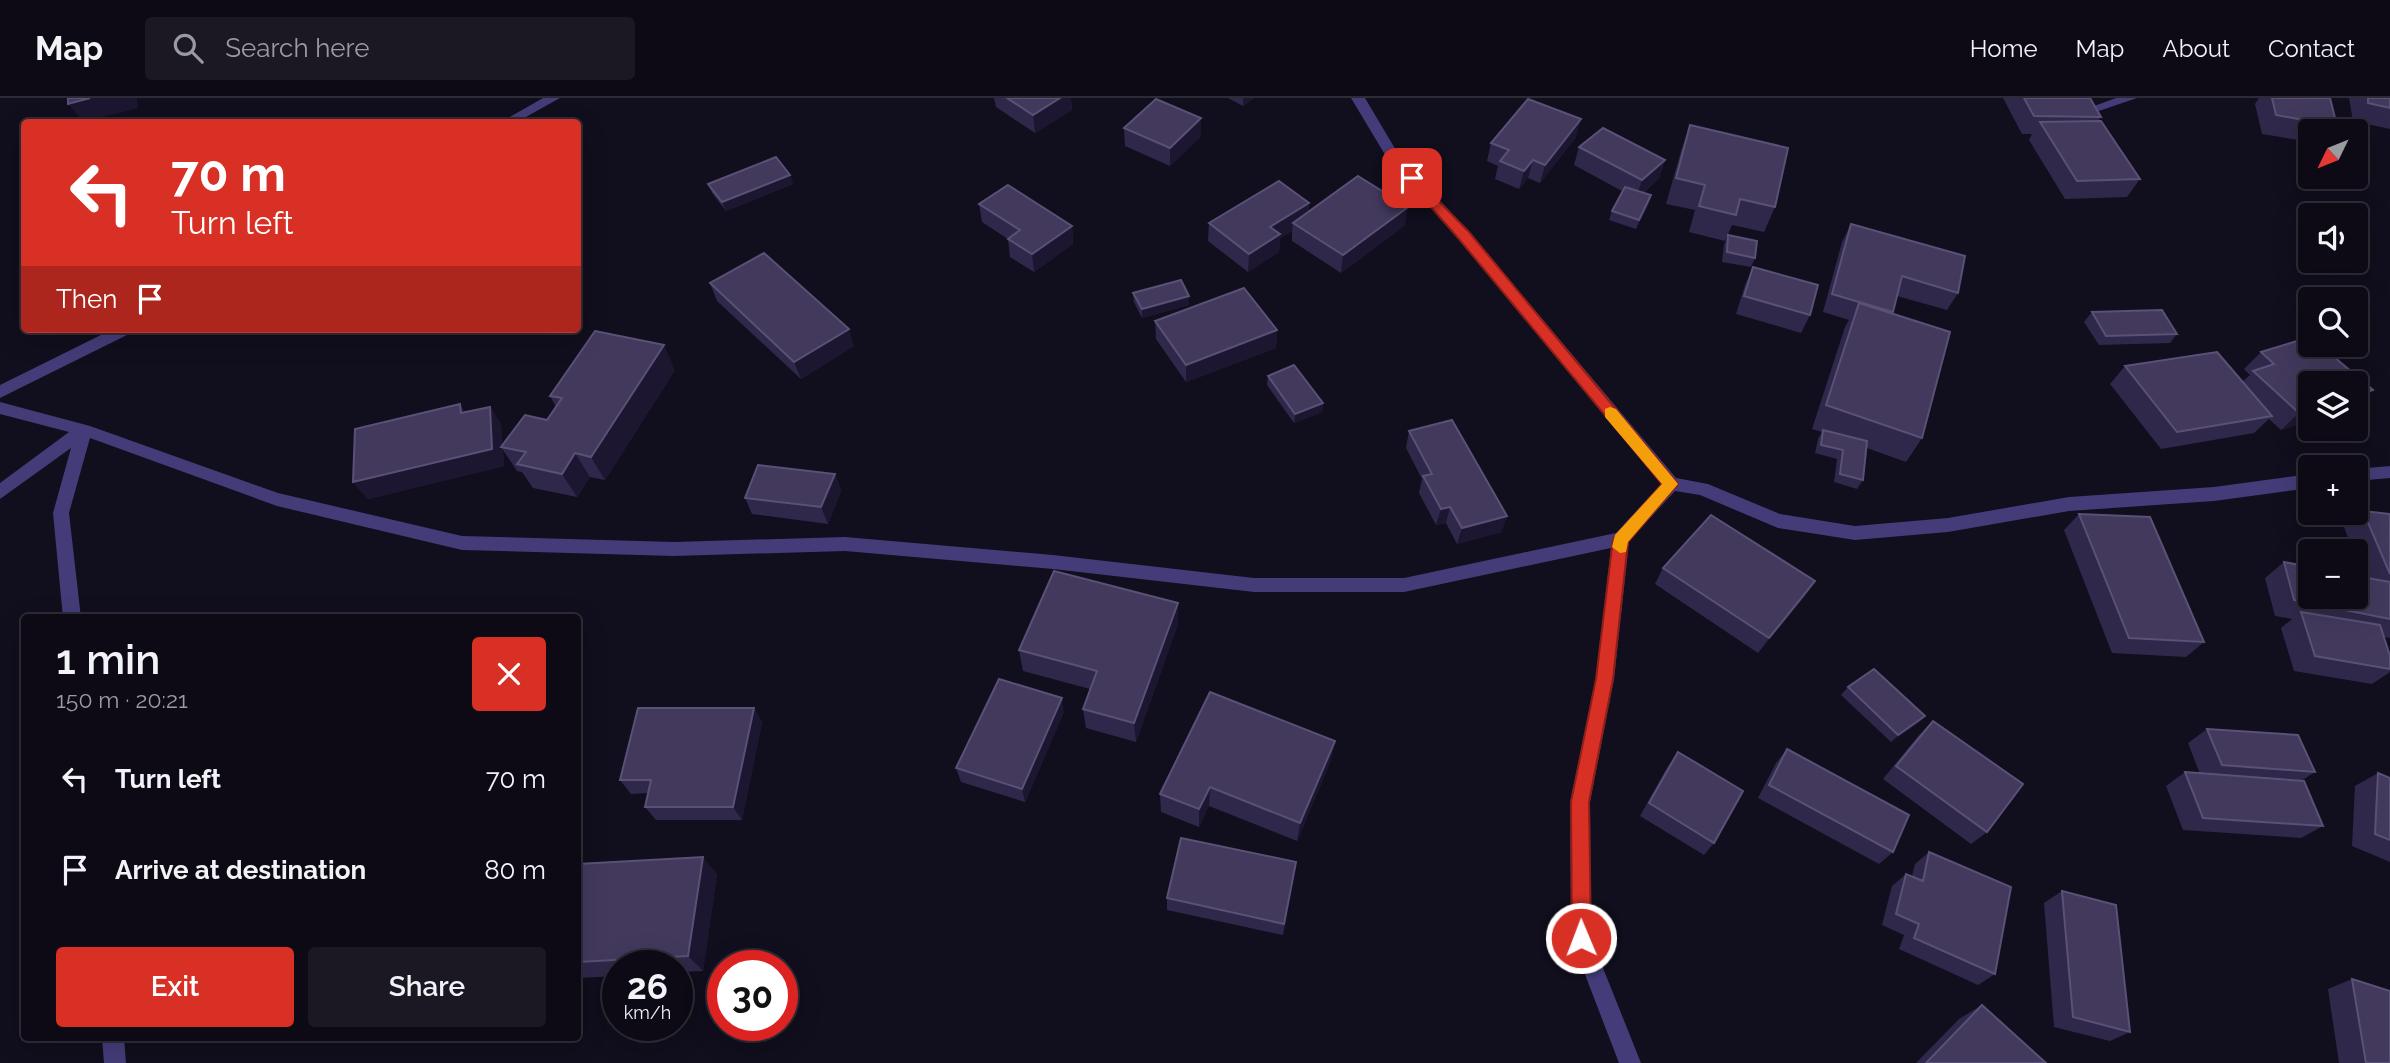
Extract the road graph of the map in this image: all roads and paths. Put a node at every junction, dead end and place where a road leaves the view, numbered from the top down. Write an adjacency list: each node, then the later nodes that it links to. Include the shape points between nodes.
1 (552, 98): 5 (street)
2 (1358, 98): 13 (street, via 1395,160 1464,235)
3 (2130, 98): 4 (street)
4 (2093, 109)
5 (514, 119)
6 (118, 333): 7 (street)
7 (0, 392)
8 (0, 408): 9 (street)
9 (83, 430): 14 (street); 15 (street, via 276,499 462,543 674,549 845,544 1254,585 1404,585); 16 (street, via 61,513)
10 (2390, 472): 11 (street)
11 (2368, 474)
12 (2298, 483): 13 (street, via 2214,494 2069,504 1948,525 1855,533 1778,521 1702,489)
13 (1671, 484): 15 (street)
14 (0, 492)
15 (1621, 539): 19 (street, via 1605,679 1580,802 1581,938)
16 (72, 614)
17 (113, 1041): 18 (street)
18 (115, 1063)
19 (1630, 1063)

